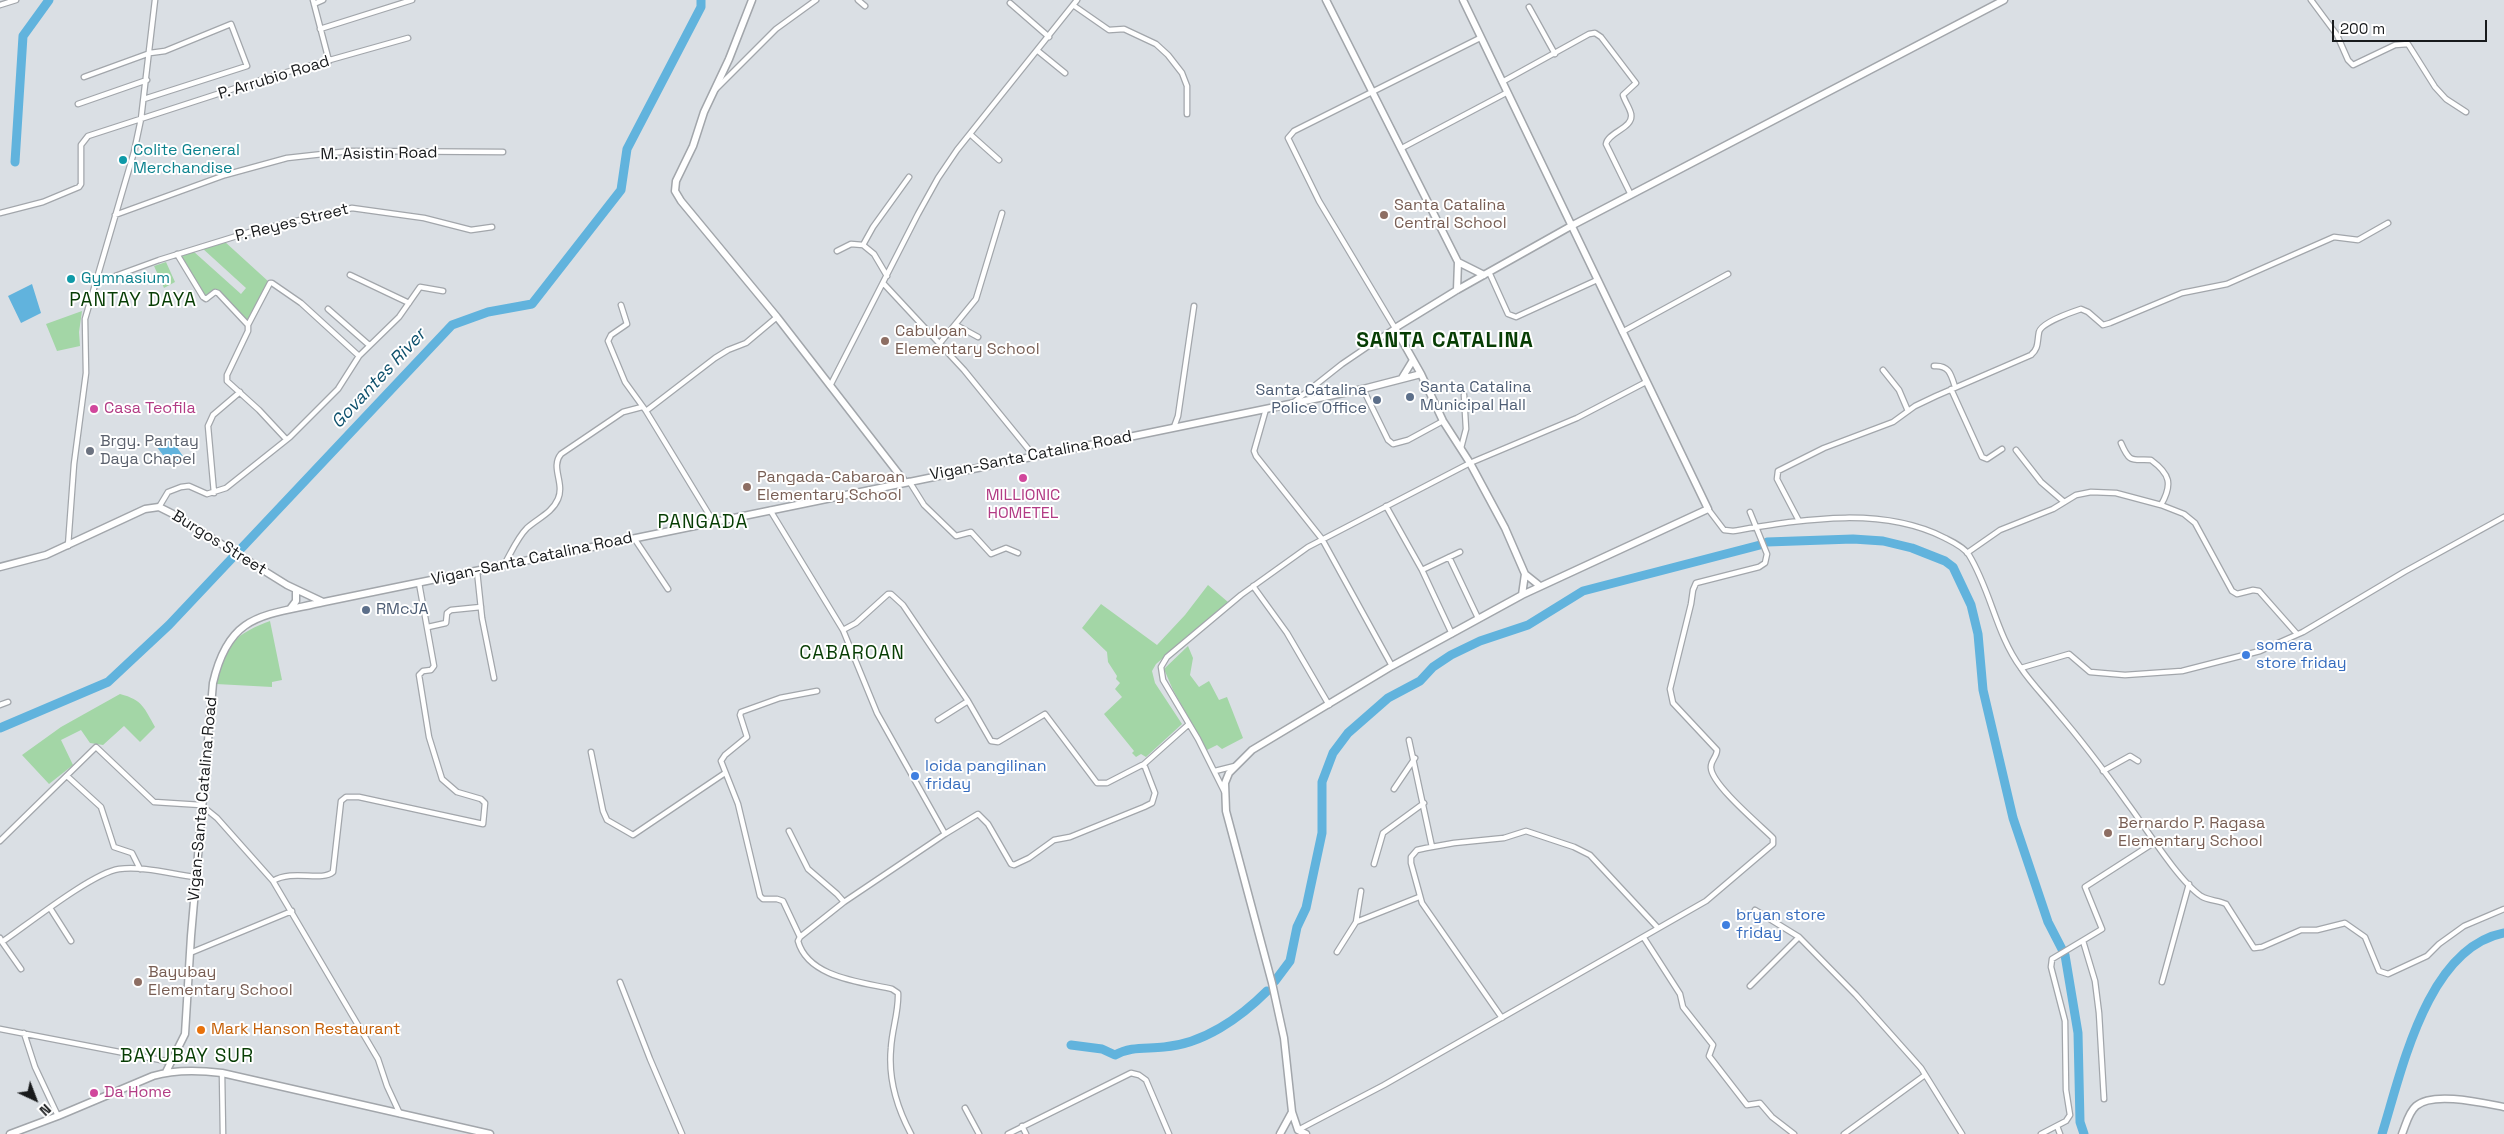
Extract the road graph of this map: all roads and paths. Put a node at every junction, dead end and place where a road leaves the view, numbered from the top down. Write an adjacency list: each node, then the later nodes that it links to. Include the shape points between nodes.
1 (16, 0): 15 (street)
2 (154, 0): 24 (street)
3 (323, 0): 13 (street)
4 (412, 0): 19 (street)
5 (752, 0): 31 (main road)
6 (858, 0): 17 (street)
7 (1077, 0): 16 (street)
8 (1326, 0): 32 (main road)
9 (1463, 0): 22 (main road)
10 (2004, 0): 44 (main road)
11 (2311, 0): 36 (street, via 2337,35 2350,63 2355,65 2395,45 2408,44 2435,88)
12 (812, 1): 31 (street, via 776,29)
13 (314, 2): 19 (street)
14 (1010, 3): 21 (street)
15 (0, 5)
16 (1073, 5): 21 (street); 37 (street, via 1109,30 1124,29 1162,49 1182,74 1188,93)
17 (865, 6)
18 (1529, 7): 25 (street)
19 (320, 29): 26 (street)
20 (408, 38): 26 (street, P. Arrubio Road)
21 (1049, 38): 23 (street)
22 (1480, 38): 30 (main road); 32 (street)
23 (1038, 51): 27 (street); 39 (street)
24 (150, 53): 28 (street); 29 (street); 34 (street, via 170,49 231,24 247,66)
25 (1554, 54): 30 (street); 44 (street, via 1589,34 1597,33 1636,83 1623,96 1631,114 1630,120 1608,137 1606,144)
26 (329, 61): 38 (street, P. Arrubio Road)
27 (1065, 73)
28 (84, 77)
29 (147, 80): 34 (street); 35 (street)
30 (1502, 82): 33 (main road)
31 (715, 90): 68 (main road, via 675,191)
32 (1373, 92): 40 (main road); 71 (street, via 1294,131 1288,138 1318,200)
33 (1506, 93): 40 (street); 49 (main road)
34 (144, 99): 38 (street)
35 (78, 104)
36 (2466, 112)
37 (1187, 114)
38 (141, 120): 45 (street, P. Arrubio Road, via 85,138 78,188 43,202); 47 (street)
39 (970, 134): 42 (street); 58 (street, via 929,194)
40 (1402, 148): 54 (main road)
41 (503, 152): 47 (street, M. Asistin Road, via 350,151 287,158 232,172)
42 (999, 160)
43 (909, 178): 51 (street)
44 (1631, 195): 49 (main road)
45 (0, 212)
46 (1002, 213): 70 (street, via 978,295)
47 (115, 215): 60 (street)
48 (2388, 223): 84 (street, via 2358,240 2334,238 2227,284 2182,293 2103,325 2084,310 2077,310 2042,326 2032,355)
49 (1571, 226): 55 (main road); 59 (main road)
50 (492, 227): 53 (street, P. Reyes Street, via 471,230 424,218 356,207 253,231)
51 (863, 245): 52 (street, via 851,244); 58 (street, via 874,254)
52 (837, 251)
53 (177, 254): 60 (street, P. Reyes Street); 69 (street, via 203,297 217,293)
54 (1458, 262): 55 (main road); 63 (main road)
55 (1486, 273): 59 (street, via 1508,314 1516,317); 63 (main road)
56 (1728, 274): 72 (street)
57 (350, 275): 64 (street)
58 (887, 276): 61 (street)
59 (1597, 280): 72 (main road)
60 (96, 283): 117 (street, via 84,327 86,373 74,464)
61 (884, 284): 74 (street); 83 (street)
62 (443, 290): 64 (street, via 420,287)
63 (1457, 290): 71 (main road)
64 (409, 303): 75 (street)
65 (621, 305): 89 (street, via 627,324 611,335 608,342 625,382)
66 (1194, 306): 94 (street, via 1182,395)
67 (328, 309): 75 (street)
68 (777, 316): 83 (main road); 92 (street, via 746,344 715,358)
69 (248, 325): 76 (street, via 270,283 273,283 323,321); 86 (street, via 227,377 228,382)
70 (956, 325): 73 (street); 74 (street)
71 (1395, 328): 77 (main road); 88 (street)
72 (1622, 332): 82 (main road)
73 (978, 337)
74 (940, 343): 100 (street)
75 (369, 345): 76 (street)
76 (359, 356): 95 (street, via 338,389)
77 (1413, 360): 80 (main road); 81 (main road)
78 (1934, 366): 84 (street, via 1947,368)
79 (1883, 370): 91 (street, via 1899,390)
80 (1421, 374): 81 (main road, Vigan-Santa Catalina Road); 93 (main road)
81 (1402, 378): 85 (main road, Vigan-Santa Catalina Road)
82 (1646, 382): 101 (street, via 1577,418); 109 (main road)
83 (830, 386): 102 (main road)
84 (1953, 388): 91 (street); 98 (street, via 1982,457 1987,459)
85 (1363, 389): 88 (main road, Vigan-Santa Catalina Road); 93 (street, via 1388,440 1394,444)
86 (240, 392): 95 (street); 103 (street, via 213,415 208,426)
87 (1464, 395): 97 (street, via 1466,429)
88 (1292, 403): 90 (main road, Vigan-Santa Catalina Road)
89 (642, 407): 92 (street); 122 (street, via 615,416 561,454 556,463 561,486 557,502 525,530)
90 (1266, 409): 94 (main road, Vigan-Santa Catalina Road); 116 (street, via 1254,450 1256,456)
91 (1908, 411): 113 (street, via 1893,422 1824,448 1778,471 1777,479)
92 (646, 412): 112 (street)
93 (1443, 421): 97 (main road)
94 (1174, 427): 100 (main road, Vigan-Santa Catalina Road)
95 (286, 440): 103 (street, via 226,488)
96 (2121, 444): 105 (street, via 2128,457 2151,460 2167,476 2169,488)
97 (1461, 448): 101 (main road)
98 (2002, 450)
99 (2016, 450): 104 (street, via 2041,482)
100 (1034, 456): 102 (main road, Vigan-Santa Catalina Road)
101 (1470, 463): 106 (street); 126 (main road, via 1505,528)
102 (907, 482): 108 (main road, Vigan-Santa Catalina Road); 120 (street, via 924,505 957,537 971,532 991,554 1006,548)
103 (214, 493): 107 (street, via 181,486 168,492)
104 (2064, 501): 105 (street, via 2076,495 2099,492 2116,493); 119 (street, via 2053,509 2000,530)
105 (2161, 505): 140 (street, via 2195,522 2232,590 2237,594 2259,591)
106 (1386, 506): 116 (street); 124 (street)
107 (159, 508): 117 (main road, Burgos Street, via 145,509); 131 (main road, Burgos Street)
108 (770, 509): 112 (main road, Vigan-Santa Catalina Road); 138 (street)
109 (1708, 509): 114 (street, via 1724,530); 129 (main road)
110 (1750, 512): 114 (street)
111 (2504, 518): 140 (street)
112 (712, 521): 115 (main road, Vigan-Santa Catalina Road)
113 (1799, 521): 114 (street); 119 (street, via 1847,518 1913,525 1944,538)
114 (1758, 527): 183 (street, via 1767,554 1765,563 1698,582 1695,586 1670,689 1673,703 1717,750 1711,766 1713,774 1774,840 1715,895)
115 (634, 537): 122 (main road, Vigan-Santa Catalina Road); 130 (street)
116 (1322, 539): 128 (street); 141 (street)
117 (68, 546): 123 (main road, Burgos Street)
118 (1460, 552): 121 (street)
119 (1967, 553): 142 (street, via 1988,592 2004,638)
120 (1018, 554)
121 (1448, 557): 124 (street); 136 (street)
122 (504, 565): 125 (main road, Vigan-Santa Catalina Road)
123 (0, 567)
124 (1422, 570): 139 (street)
125 (478, 571): 127 (main road, Vigan-Santa Catalina Road); 134 (street)
126 (1525, 574): 129 (main road); 132 (main road)
127 (419, 583): 133 (main road, Vigan-Santa Catalina Road); 137 (street)
128 (1253, 586): 148 (street, via 1292,641); 150 (street, via 1163,662 1160,674)
129 (1540, 586): 132 (main road)
130 (668, 589)
131 (296, 590): 133 (main road, Burgos Street); 135 (main road, via 296,601)
132 (1522, 594): 136 (main road)
133 (324, 602): 135 (main road, Vigan-Santa Catalina Road)
134 (481, 607): 137 (street, via 450,610 446,623); 143 (street)
135 (290, 610): 164 (main road, Vigan-Santa Catalina Road, via 263,616 243,626 233,634 218,660)
136 (1478, 618): 139 (main road)
137 (428, 627): 173 (street, via 433,668 419,675 429,737 442,779 457,792 485,803 482,824 359,797 346,797 341,802 333,872 321,876 290,874)
138 (843, 630): 145 (street, via 891,594 904,605); 166 (street, via 877,713)
139 (1452, 634): 141 (main road)
140 (2296, 634): 142 (street, via 2260,651 2182,670 2099,674 2090,672 2068,654)
141 (1392, 666): 148 (main road)
142 (2021, 668): 158 (street)
143 (494, 678)
144 (817, 691): 159 (street, via 780,698 741,712 748,737 722,759)
145 (968, 701): 149 (street); 155 (street, via 994,742 1045,714 1100,784)
146 (8, 702): 147 (street)
147 (0, 705)
148 (1329, 705): 156 (main road, via 1252,750)
149 (938, 720)
150 (1189, 724): 155 (street); 157 (street)
151 (1409, 740): 153 (street)
152 (590, 752): 159 (street, via 607,820 633,835)
153 (1415, 758): 161 (street); 163 (street)
154 (2138, 761): 158 (street, via 2130,756)
155 (1143, 765): 166 (street, via 1155,793 1152,803 1070,837 1054,840 1014,865 980,815)
156 (1236, 766): 157 (street); 162 (main road, via 1229,774)
157 (1215, 771): 162 (street)
158 (2103, 771): 168 (street)
159 (725, 773): 184 (street, via 738,804 760,896 763,900 783,902)
160 (67, 776): 164 (street, via 98,747 154,802); 167 (street); 171 (street, via 101,807 114,848 132,853)
161 (1394, 789)
162 (1225, 792): 206 (main road, via 1226,811 1284,1038)
163 (1424, 803): 169 (street); 170 (street, via 1383,833)
164 (201, 805): 172 (main road, Vigan-Santa Catalina Road); 173 (street, via 218,818)
165 (788, 831): 177 (street, via 808,869)
166 (945, 834): 177 (street)
167 (0, 841)
168 (2155, 842): 174 (street); 189 (street, via 2086,887 2102,927)
169 (1432, 847): 176 (street, via 1417,850 1411,857); 183 (street, via 1504,838 1524,830 1574,847 1597,863)
170 (1374, 864)
171 (140, 869): 172 (street); 178 (street, via 112,871)
172 (196, 877): 191 (main road, Vigan-Santa Catalina Road)
173 (273, 881): 181 (street)
174 (2189, 884): 179 (street, via 2203,897 2226,904 2254,948 2301,930 2345,923 2365,937 2379,971 2388,974 2428,956 2464,926); 194 (street)
175 (1361, 891): 182 (street)
176 (1419, 897): 182 (street); 196 (street)
177 (844, 902): 184 (street)
178 (50, 908): 187 (street); 188 (street)
179 (2504, 909)
180 (1754, 910): 185 (street)
181 (292, 911): 191 (street); 207 (street, via 378,1059)
182 (1356, 922): 190 (street)
183 (1658, 928): 186 (street)
184 (800, 937): 216 (street, via 798,941 803,950 824,971 898,993 891,1048 891,1082)
185 (1798, 937): 195 (street); 202 (street, via 1856,995)
186 (1644, 938): 196 (street); 223 (street, via 1680,994 1684,1007 1712,1045 1709,1056 1747,1106 1760,1103)
187 (1, 940): 192 (street)
188 (70, 941)
189 (2083, 941): 203 (street, via 2096,989); 210 (street, via 2052,959 2051,967 2065,1021 2066,1090 2070,1115)
190 (1337, 952)
191 (190, 953): 199 (main road, Vigan-Santa Catalina Road, via 185,1034)
192 (21, 969)
193 (620, 982): 215 (street)
194 (2162, 982)
195 (1750, 986)
196 (1502, 1018): 211 (street)
197 (0, 1029): 198 (street)
198 (24, 1033): 199 (street); 208 (street, via 35,1067)
199 (171, 1062): 200 (main road, Vigan-Santa Catalina Road)
200 (166, 1072): 201 (main road); 208 (main road)
201 (222, 1073): 207 (main road); 213 (street)
202 (1925, 1075): 224 (street); 225 (street)
203 (2104, 1099)
204 (2504, 1107): 228 (main road, via 2452,1099 2420,1103 2412,1110)
205 (965, 1108): 217 (street)
206 (1292, 1112): 211 (main road); 221 (main road)
207 (400, 1114): 214 (main road)
208 (58, 1116): 212 (main road)
209 (1022, 1126): 218 (street); 219 (street); 220 (street, via 1131,1073 1146,1080)
210 (2057, 1126): 226 (street); 227 (street)
211 (1295, 1132): 222 (main road)
212 (10, 1134)
213 (223, 1134)
214 (490, 1134)
215 (682, 1134)
216 (911, 1134)
217 (979, 1134)
218 (1008, 1134)
219 (1026, 1134)
220 (1169, 1134)
221 (1280, 1134)
222 (1306, 1134)
223 (1794, 1134)
224 (1844, 1134)
225 (1962, 1134)
226 (2041, 1134)
227 (2060, 1134)
228 (2402, 1134)

